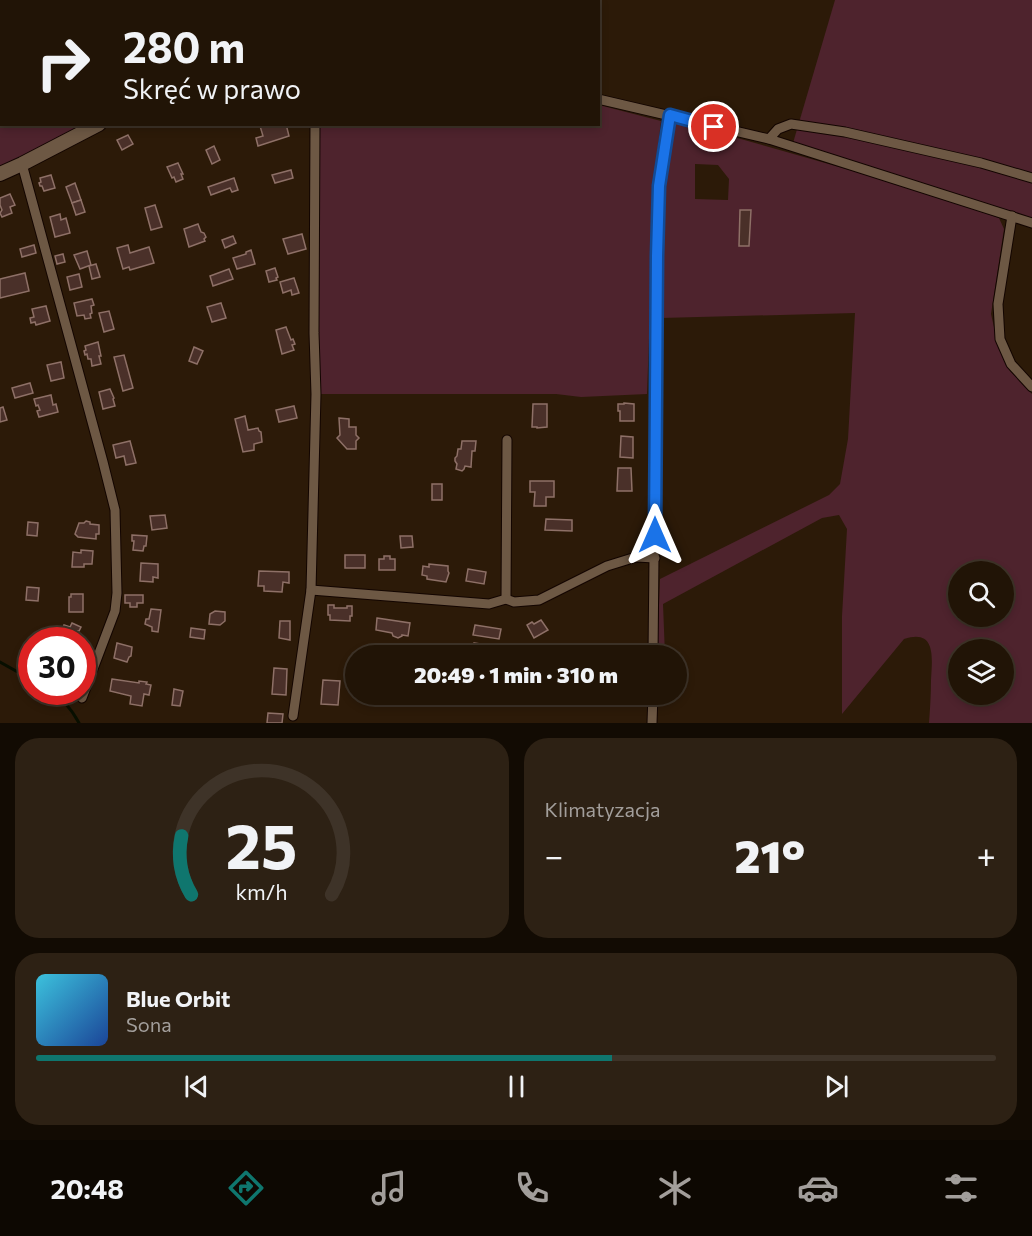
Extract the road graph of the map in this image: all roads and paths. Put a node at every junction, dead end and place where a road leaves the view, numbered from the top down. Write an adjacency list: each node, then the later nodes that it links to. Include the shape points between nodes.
1 (600, 99): 2 (street)
2 (670, 115): 5 (street); 13 (street, via 659,186)
3 (95, 126): 6 (street)
4 (315, 126): 14 (street)
5 (769, 140): 8 (street, via 778,129 791,124 845,132); 9 (street)
6 (22, 164): 7 (street); 17 (street, via 115,510 115,610)
7 (0, 174)
8 (1032, 178)
9 (1012, 216): 10 (street); 11 (street, via 998,304 1000,339 1011,364)
10 (1032, 223)
11 (1032, 387)
12 (507, 440): 15 (street)
13 (655, 558): 15 (street, via 636,556 607,566 539,600); 16 (street)
14 (311, 590): 15 (street, via 489,604); 19 (street)
15 (506, 599)
16 (653, 645)
17 (96, 661)
18 (652, 705): 20 (street)
19 (293, 716)
20 (652, 723)

